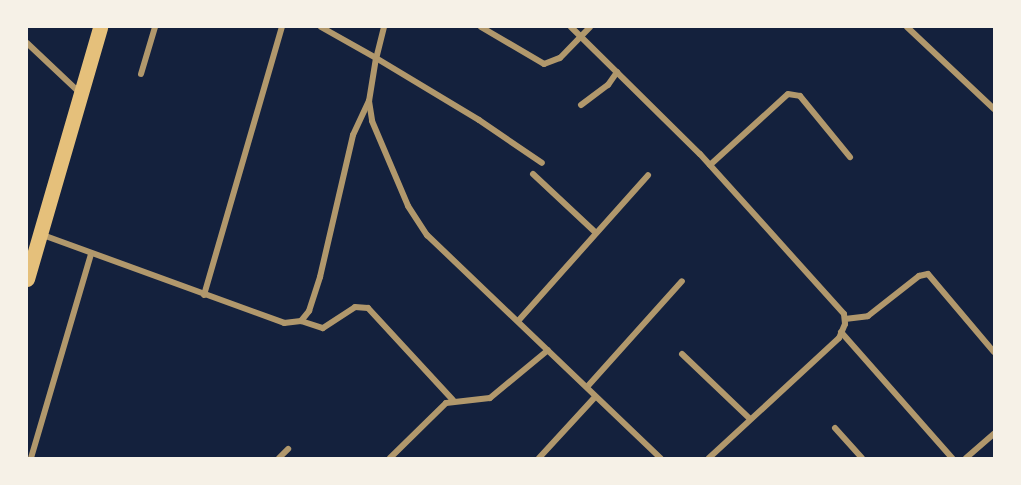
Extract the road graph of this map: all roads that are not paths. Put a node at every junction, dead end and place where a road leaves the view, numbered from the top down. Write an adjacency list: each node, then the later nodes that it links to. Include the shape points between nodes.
1 (100, 27): 15 (highway)
2 (155, 27): 14 (street)
3 (282, 27): 29 (street)
4 (321, 27): 12 (street)
5 (384, 27): 12 (street)
6 (481, 27): 10 (street, via 544,64 560,58)
7 (571, 27): 10 (street)
8 (590, 27): 10 (street)
9 (907, 27): 18 (street)
10 (581, 36): 13 (street)
11 (27, 43): 15 (street)
12 (376, 58): 16 (street); 20 (street)
13 (617, 72): 17 (street, via 608,86); 21 (street)
14 (141, 74)
15 (80, 94): 25 (highway)
16 (369, 101): 31 (street, via 372,121 417,222); 32 (street, via 353,135 316,288 309,311)
17 (581, 105)
18 (994, 109)
19 (850, 157): 21 (street, via 800,96 788,94)
20 (542, 163)
21 (710, 165): 30 (street, via 838,303)
22 (533, 174): 24 (street)
23 (648, 175): 24 (street)
24 (596, 233): 31 (street)
25 (40, 234): 26 (street); 27 (highway)
26 (91, 254): 29 (street); 44 (street)
27 (27, 279)
28 (682, 281): 37 (street)
29 (204, 295): 32 (street, via 284,323)
30 (844, 319): 33 (street); 35 (street, via 868,316 919,276 928,274)
31 (519, 320): 34 (street)
32 (301, 321): 39 (street, via 323,328 355,307 368,308)
33 (841, 332): 40 (street); 51 (street)
34 (548, 350): 37 (street); 39 (street, via 490,399)
35 (994, 352)
36 (682, 354): 40 (street)
37 (587, 387): 38 (street)
38 (596, 397): 47 (street); 48 (street)
39 (453, 400): 46 (street)
40 (750, 420): 49 (street)
41 (834, 428): 50 (street)
42 (994, 434): 52 (street)
43 (288, 449): 45 (street)
44 (31, 458)
45 (279, 458)
46 (390, 458)
47 (539, 458)
48 (660, 458)
49 (709, 458)
50 (862, 458)
51 (952, 458)
52 (966, 458)

